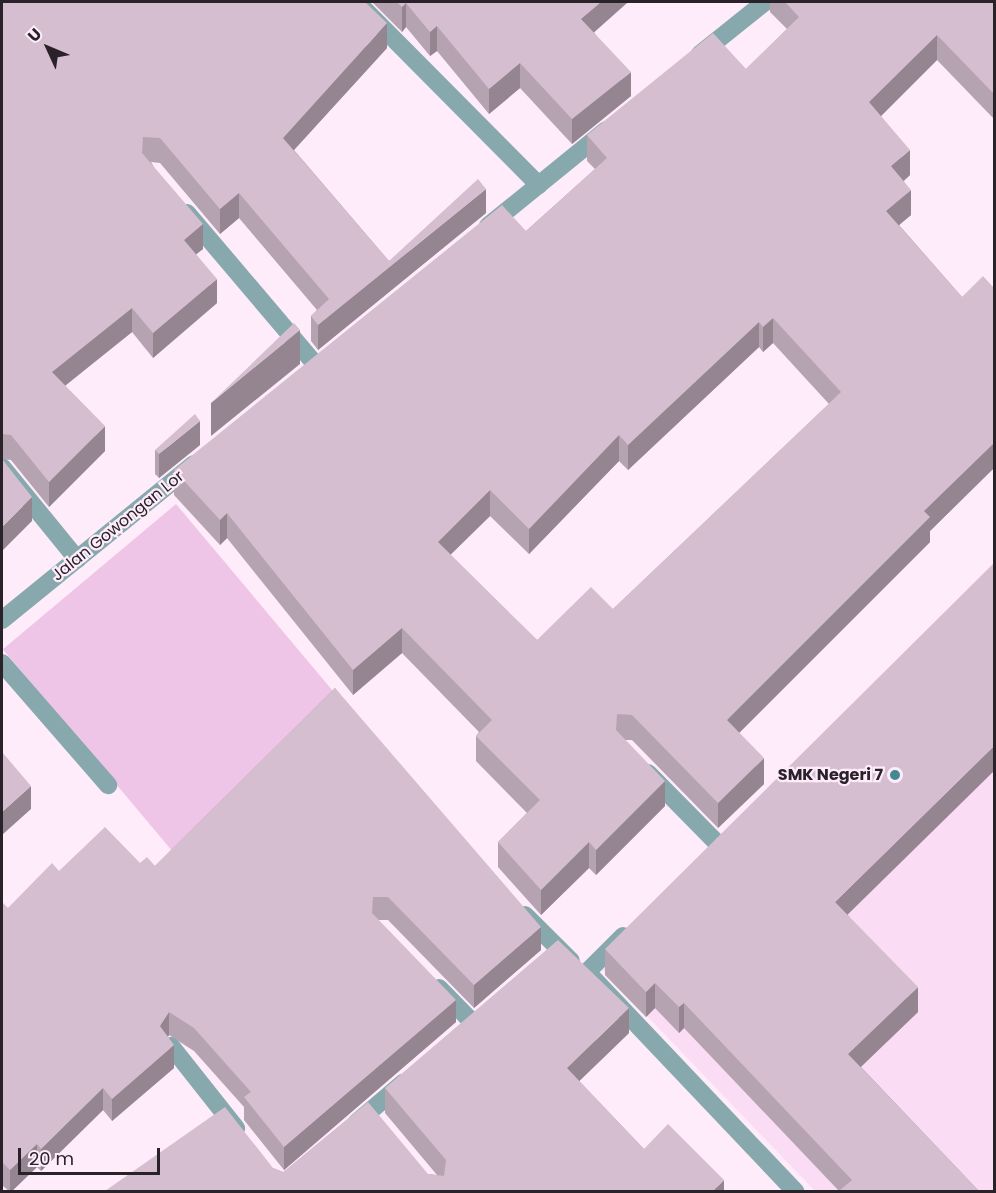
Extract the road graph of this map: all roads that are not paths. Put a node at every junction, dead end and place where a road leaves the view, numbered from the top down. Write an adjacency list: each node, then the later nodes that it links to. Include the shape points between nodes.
1 (357, 2): 5 (street)
2 (765, 2): 3 (street)
3 (684, 68)
4 (621, 119): 5 (street)
5 (539, 185): 7 (street)
6 (173, 196): 9 (street)
7 (474, 237)
8 (335, 350): 9 (street)
9 (316, 365): 10 (street)
10 (298, 380)
11 (206, 454): 13 (street, Jalan Gowongan Lor)
12 (2, 466): 13 (street)
13 (77, 559): 14 (street, Jalan Gowongan Lor)
14 (2, 620)
15 (2, 663): 17 (street)
16 (632, 757): 19 (street)
17 (108, 785)
18 (733, 826): 19 (street)
19 (716, 842): 20 (street)
20 (700, 858)
21 (510, 897): 23 (street)
22 (636, 923): 25 (street)
23 (557, 951): 24 (street); 25 (street)
24 (540, 966)
25 (587, 972): 38 (street)
26 (427, 976): 28 (street)
27 (490, 1009): 28 (street)
28 (473, 1023): 29 (street)
29 (456, 1038)
30 (171, 1046): 33 (street)
31 (421, 1067): 32 (street)
32 (369, 1112): 34 (street); 36 (street)
33 (228, 1117): 35 (street); 37 (street)
34 (384, 1129)
35 (208, 1130)
36 (343, 1134)
37 (248, 1143)
38 (796, 1191)

